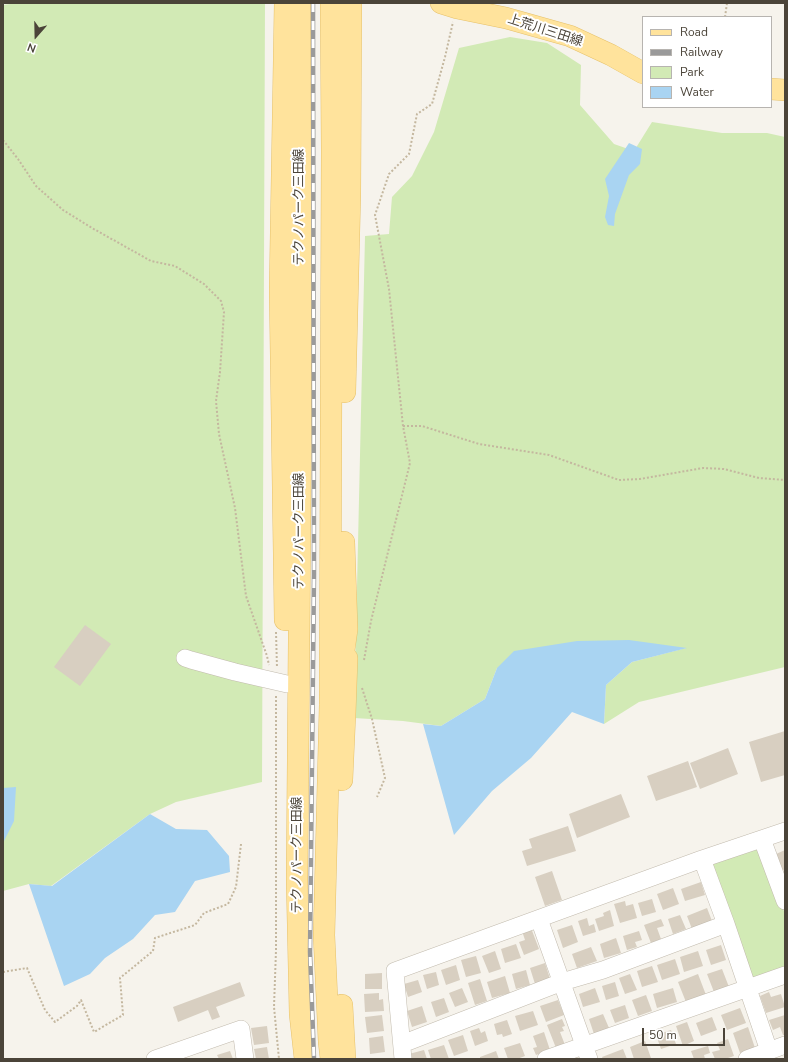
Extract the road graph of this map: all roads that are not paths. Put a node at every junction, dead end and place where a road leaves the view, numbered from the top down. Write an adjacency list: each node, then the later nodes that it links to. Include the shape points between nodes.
1 (285, 3): 10 (main road, via 280,290)
2 (300, 3): 14 (main road, テクノパーク三田線, via 301,406)
3 (338, 4): 8 (main road, via 350,193 343,512); 11 (main road, テクノパーク三田線, via 332,151)
4 (449, 5): 5 (main road, 上荒川三田線, via 570,36)
5 (642, 72)
6 (772, 89): 7 (main road)
7 (785, 90)
8 (347, 629): 11 (main road, via 340,678); 30 (main road, via 336,898)
9 (185, 658): 10 (street)
10 (283, 685): 14 (main road); 27 (main road, via 284,901)
11 (330, 704): 29 (main road, テクノパーク三田線, via 324,935)
12 (785, 831): 13 (street)
13 (762, 839): 15 (street); 16 (street)
14 (297, 846): 28 (main road, テクノパーク三田線, via 300,1014)
15 (702, 859): 17 (street); 18 (street)
16 (785, 901)
17 (539, 919): 20 (street); 23 (street, via 395,971)
18 (726, 924): 20 (street, via 603,970); 21 (street)
19 (785, 975): 21 (street)
20 (562, 982): 23 (street); 24 (street)
21 (748, 988): 22 (street); 24 (street)
22 (777, 1048): 32 (street)
23 (402, 1051)
24 (587, 1052): 31 (street)
25 (155, 1059): 26 (street, via 241,1029)
26 (245, 1059)
27 (293, 1059)
28 (305, 1059)
29 (331, 1059)
30 (345, 1059)
31 (546, 1059)
32 (747, 1059)

